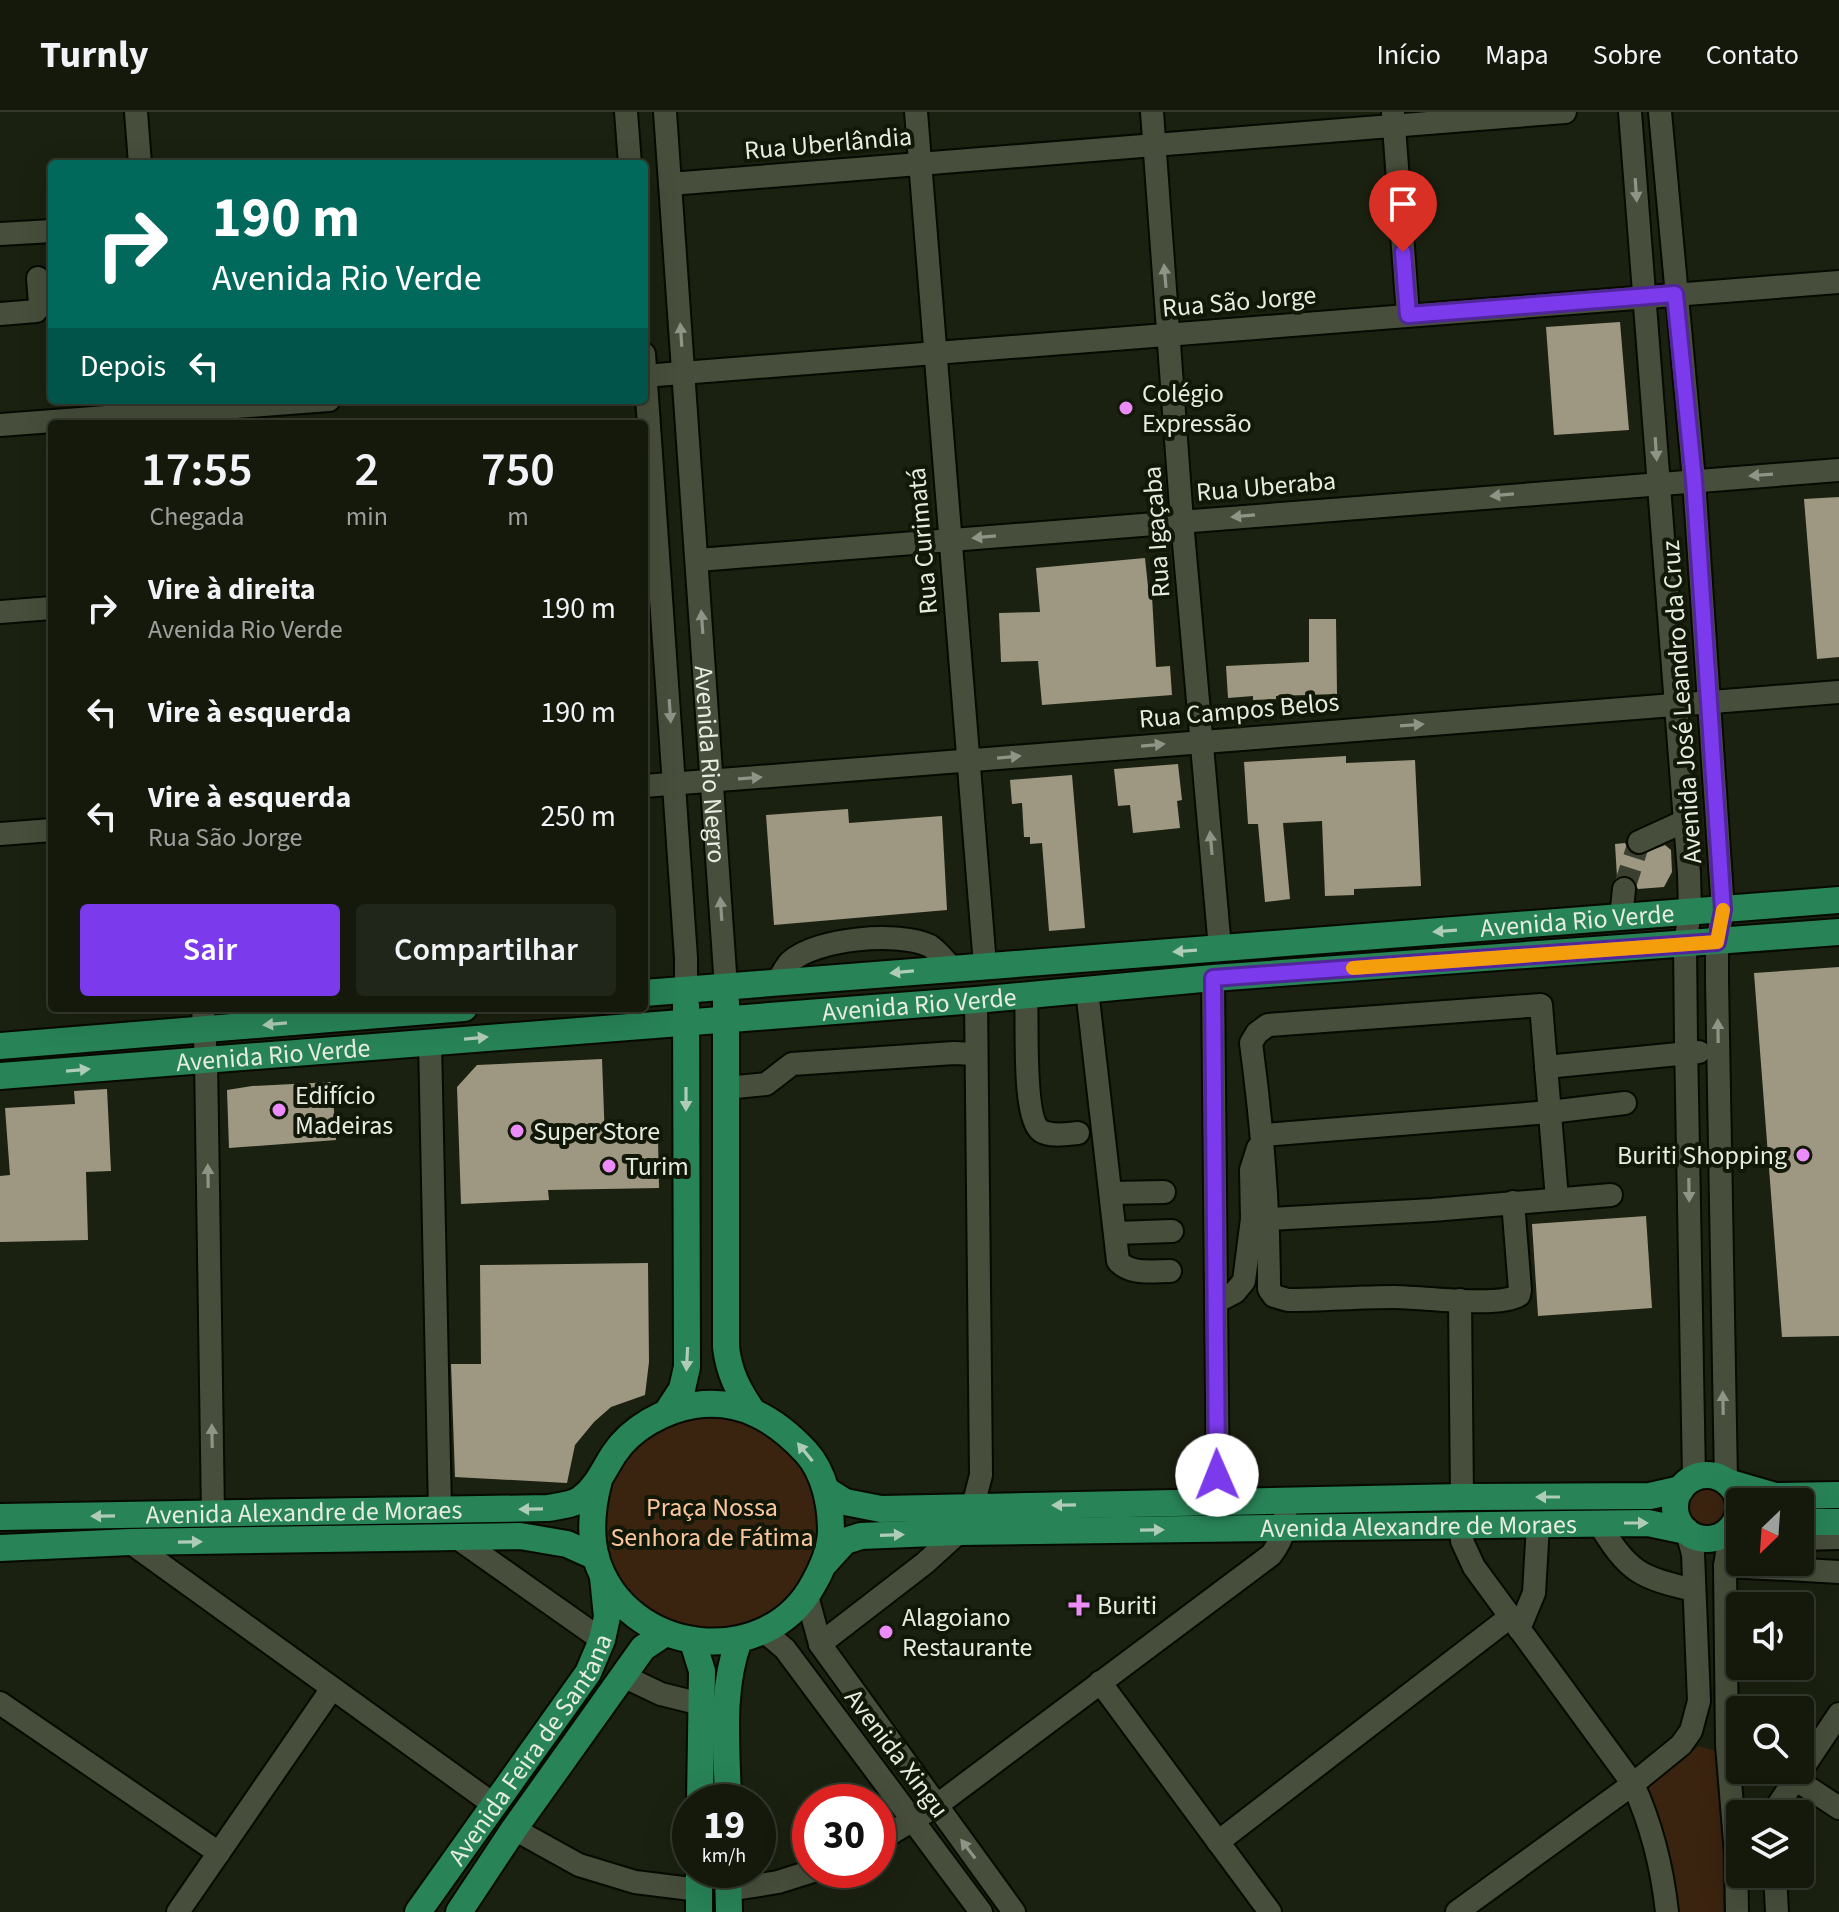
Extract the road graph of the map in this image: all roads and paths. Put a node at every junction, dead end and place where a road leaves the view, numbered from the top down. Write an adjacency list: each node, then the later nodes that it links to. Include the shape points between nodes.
1 (136, 112): 11 (street)
2 (626, 112): 12 (street)
3 (665, 112): 14 (street, Avenida Rio Negro)
4 (916, 112): 13 (street, Rua Curimatá)
5 (1152, 112): 10 (street, Rua Igaçaba)
6 (1565, 112): 9 (street, Rua Uberlândia)
7 (1630, 112): 20 (street, Avenida José Leandro da Cruz, one-way to 20)
8 (1660, 112): 19 (street, Avenida José Leandro da Cruz)
9 (1394, 119): 10 (street, Rua Uberlândia); 22 (street)
10 (1154, 145): 13 (street, Rua Uberlândia); 23 (street, Rua Igaçaba, one-way to 10)
11 (140, 160)
12 (630, 160)
13 (920, 164): 14 (street, Rua Uberlândia); 24 (street, Rua Curimatá)
14 (670, 184): 26 (street, Avenida Rio Negro, one-way to 14)
15 (48, 231): 16 (street)
16 (0, 234)
17 (38, 278): 21 (street, via 36,311)
18 (1839, 282): 19 (street, Rua São Jorge)
19 (1675, 294): 20 (street, Rua São Jorge); 34 (street, Avenida José Leandro da Cruz)
20 (1645, 297): 22 (street, Rua São Jorge); 35 (street, Avenida José Leandro da Cruz, one-way to 35)
21 (0, 314)
22 (1408, 315): 23 (street, Rua São Jorge)
23 (1170, 334): 24 (street, Rua São Jorge); 36 (street, Rua Igaçaba)
24 (934, 353): 26 (street, Rua São Jorge); 37 (street, Rua Curimatá)
25 (648, 369): 26 (street, Rua São Jorge)
26 (684, 373): 38 (street, Avenida Rio Negro)
27 (272, 404): 28 (street)
28 (159, 412): 29 (street)
29 (61, 420)
30 (48, 421): 31 (street)
31 (0, 425)
32 (648, 452): 39 (street, Avenida Rio Negro)
33 (1839, 470): 34 (street, Rua Uberaba, one-way to 34)
34 (1694, 480): 35 (street, Rua Uberaba); 43 (street, Avenida José Leandro da Cruz)
35 (1659, 483): 36 (street, Rua Uberaba, one-way to 36); 44 (street, Avenida José Leandro da Cruz)
36 (1182, 521): 37 (street, Rua Uberaba, one-way to 37); 45 (street, Rua Igaçaba)
37 (950, 540): 38 (street, Rua Uberaba); 46 (street, Rua Curimatá)
38 (698, 560): 47 (street, Avenida Rio Negro, one-way to 38)
39 (652, 563): 48 (street, Avenida Rio Negro, one-way to 48)
40 (48, 608): 41 (street)
41 (0, 612)
42 (1839, 692): 43 (street, Rua Campos Belos)
43 (1710, 703): 44 (street, Rua Campos Belos); 56 (street, Avenida José Leandro da Cruz)
44 (1675, 705): 45 (street, Rua Campos Belos, one-way to 44); 50 (street, Avenida José Leandro da Cruz)
45 (1201, 741): 46 (street, Rua Campos Belos, one-way to 45); 62 (street, Rua Igaçaba, one-way to 45)
46 (966, 761): 47 (street, Rua Campos Belos, one-way to 46); 63 (street, Rua Curimatá)
47 (713, 781): 48 (street, Rua Campos Belos); 67 (street, Avenida Rio Negro, one-way to 47)
48 (675, 784): 49 (street, Rua Campos Belos); 68 (street, Avenida Rio Negro)
49 (648, 786)
50 (1685, 821): 53 (street); 57 (street, Avenida José Leandro da Cruz)
51 (48, 830): 52 (street)
52 (0, 834)
53 (1639, 842)
54 (1624, 889): 58 (street)
55 (1839, 900): 56 (main road, Avenida Rio Verde)
56 (1723, 910): 57 (main road, Avenida Rio Verde); 60 (street, Avenida José Leandro da Cruz)
57 (1690, 912): 58 (main road, Avenida Rio Verde); 61 (street, Avenida José Leandro da Cruz)
58 (1621, 918): 62 (main road, Avenida Rio Verde, one-way to 62)
59 (1839, 932): 60 (main road, Avenida Rio Verde)
60 (1717, 942): 61 (main road, Avenida Rio Verde); 86 (street, Avenida José Leandro da Cruz, one-way to 60)
61 (1685, 944): 65 (main road, Avenida Rio Verde); 79 (street, Avenida José Leandro da Cruz)
62 (1220, 948): 63 (main road, Avenida Rio Verde, one-way to 63)
63 (985, 965): 64 (main road, Avenida Rio Verde)
64 (952, 968): 66 (main road, Avenida Rio Verde, one-way to 66); 66 (street, via 933,947 886,937 808,952 790,962)
65 (1213, 978): 69 (main road, Avenida Rio Verde); 100 (street)
66 (777, 983): 67 (main road, Avenida Rio Verde)
67 (726, 987): 68 (main road, Avenida Rio Verde); 74 (main road, Avenida Rio Negro)
68 (686, 990): 70 (main road, Avenida Rio Verde); 76 (main road, Avenida Rio Negro)
69 (1087, 990): 71 (main road, Avenida Rio Verde); 91 (street)
70 (648, 993)
71 (1026, 995): 72 (main road, Avenida Rio Verde); 88 (street, via 1032,1117 1040,1130 1052,1135)
72 (976, 1000): 74 (main road, Avenida Rio Verde); 80 (street)
73 (369, 1012): 75 (main road, Avenida Rio Verde, one-way to 75)
74 (726, 1018): 76 (main road, Avenida Rio Verde); 84 (main road, Avenida Rio Negro)
75 (203, 1019): 78 (main road, Avenida Rio Verde); 81 (street)
76 (686, 1021): 77 (main road, Avenida Rio Verde, one-way to 76); 101 (main road, Avenida Rio Negro, one-way to 101, via 687,1367 682,1389)
77 (430, 1042): 81 (main road, Avenida Rio Verde); 113 (street)
78 (0, 1046)
79 (1686, 1053): 82 (street); 86 (street, via 1703,1055 1704,1098); 105 (street, Avenida José Leandro da Cruz, one-way to 105)
80 (976, 1054): 84 (street, via 792,1064 766,1084); 112 (street, via 981,1475)
81 (206, 1059): 83 (main road, Avenida Rio Verde, one-way to 81); 114 (street, one-way to 81)
82 (1546, 1067): 87 (street); 89 (street, via 1541,1005 1268,1025 1251,1043)
83 (0, 1076)
84 (726, 1088): 102 (main road, Avenida Rio Negro, via 726,1347 736,1388)
85 (1625, 1103): 87 (street)
86 (1719, 1106): 104 (street, Avenida José Leandro da Cruz, one-way to 86)
87 (1550, 1112): 89 (street); 93 (street)
88 (1078, 1133)
89 (1263, 1135): 95 (street); 100 (street, via 1251,1170 1252,1219 1244,1281)
90 (1164, 1192): 91 (street)
91 (1111, 1193): 97 (street)
92 (1611, 1195): 93 (street)
93 (1557, 1199): 94 (street)
94 (1513, 1202): 95 (street); 99 (street, via 1519,1295)
95 (1269, 1219): 99 (street, via 1269,1289 1274,1296)
96 (1172, 1231): 97 (street)
97 (1116, 1233): 98 (street, via 1118,1261 1124,1267)
98 (1170, 1271)
99 (1460, 1300): 109 (street)
100 (1216, 1302): 111 (street)
101 (667, 1412): 102 (main road, via 725,1405); 103 (main road, via 638,1428)
102 (753, 1412): 107 (main road, one-way to 102, via 811,1457 785,1430)
103 (599, 1480): 113 (main road, Avenida Alexandre de Moraes, one-way to 113, via 581,1500 548,1508); 132 (main road, via 591,1531)
104 (1726, 1481): 105 (main road, via 1710,1475); 106 (main road); 108 (main road, via 1775,1496)
105 (1687, 1483): 109 (main road, Avenida Alexandre de Moraes, one-way to 109, via 1650,1496); 122 (main road, via 1677,1497 1676,1515)
106 (1731, 1488)
107 (826, 1490): 112 (main road, Avenida Alexandre de Moraes, via 845,1502 881,1509); 131 (main road, via 831,1514)
108 (1839, 1495)
109 (1462, 1497): 110 (main road, Avenida Alexandre de Moraes)
110 (1285, 1502): 111 (main road, Avenida Alexandre de Moraes); 121 (street)
111 (1218, 1504): 112 (main road, Avenida Alexandre de Moraes, one-way to 112)
112 (973, 1506): 123 (street)
113 (440, 1510): 114 (main road, Avenida Alexandre de Moraes)
114 (213, 1514): 115 (main road, Avenida Alexandre de Moraes, one-way to 115)
115 (0, 1517)
116 (1814, 1522): 117 (main road)
117 (1839, 1522)
118 (1599, 1524): 119 (main road, Avenida Alexandre de Moraes); 122 (main road, Avenida Alexandre de Moraes, one-way to 122, via 1648,1523); 136 (street, via 1631,1568)
119 (1538, 1525): 120 (main road, Avenida Alexandre de Moraes); 138 (street, via 1534,1593)
120 (1461, 1526): 121 (main road, Avenida Alexandre de Moraes); 138 (street, via 1474,1567)
121 (1286, 1529): 123 (main road, Avenida Alexandre de Moraes, one-way to 121); 145 (street, via 1271,1555)
122 (1687, 1531): 124 (main road, via 1705,1539); 136 (street)
123 (959, 1532): 131 (main road, Avenida Alexandre de Moraes, one-way to 123, via 845,1541 861,1536); 143 (street)
124 (1726, 1533)
125 (456, 1537): 128 (main road, Avenida Alexandre de Moraes, one-way to 125); 132 (main road, Avenida Alexandre de Moraes, via 520,1536 567,1544); 141 (street)
126 (1839, 1538): 127 (street)
127 (1814, 1539)
128 (130, 1542): 129 (main road, Avenida Alexandre de Moraes); 146 (street)
129 (0, 1548)
130 (1726, 1562): 133 (street)
131 (825, 1563): 137 (main road)
132 (599, 1565): 139 (main road, via 618,1599); 141 (main road, Avenida Feira de Santana, via 607,1617)
133 (1725, 1566): 147 (street)
134 (1814, 1569): 135 (street)
135 (1839, 1572)
136 (1694, 1590): 151 (street, via 1699,1701)
137 (807, 1596): 140 (main road, via 788,1616); 143 (street, Avenida Xingu)
138 (1515, 1623): 156 (street); 164 (street)
139 (664, 1634): 142 (main road); 144 (main road, Avenida Feira de Santana, via 643,1648)
140 (752, 1636): 142 (main road); 155 (main road, via 731,1662 727,1685); 161 (street, Avenida Xingu, via 785,1649)
141 (602, 1640): 158 (main road, Avenida Feira de Santana, via 588,1673)
142 (693, 1642): 149 (main road, via 702,1671)
143 (820, 1644): 159 (street, Avenida Xingu)
144 (623, 1676): 149 (street, via 661,1694); 162 (main road, Avenida Feira de Santana)
145 (1100, 1682): 159 (street); 164 (street)
146 (331, 1690): 158 (street); 165 (street)
147 (1726, 1696)
148 (0, 1703): 165 (street)
149 (701, 1704): 154 (main road)
150 (1839, 1714): 153 (street)
151 (1691, 1731): 152 (street); 156 (street)
152 (1726, 1745)
153 (1814, 1751)
154 (700, 1784)
155 (728, 1784)
156 (1633, 1784): 177 (street); 178 (street, via 1650,1822)
157 (1803, 1784): 160 (street)
158 (493, 1804): 172 (main road, Avenida Feira de Santana)
159 (936, 1806): 161 (street); 175 (street, Avenida Xingu, one-way to 159)
160 (1839, 1808)
161 (913, 1821): 163 (street); 174 (street, Avenida Xingu)
162 (514, 1829): 169 (street, via 579,1865 635,1882); 173 (main road, Avenida Feira de Santana)
163 (896, 1831)
164 (1218, 1842): 176 (street)
165 (219, 1853): 171 (street)
166 (792, 1878): 170 (street)
167 (1737, 1888): 179 (street)
168 (1776, 1888): 180 (street)
169 (699, 1891)
170 (729, 1891)
171 (178, 1912)
172 (418, 1912)
173 (459, 1912)
174 (981, 1912)
175 (1014, 1912)
176 (1270, 1912)
177 (1457, 1912)
178 (1667, 1912)
179 (1737, 1912)
180 (1777, 1912)

